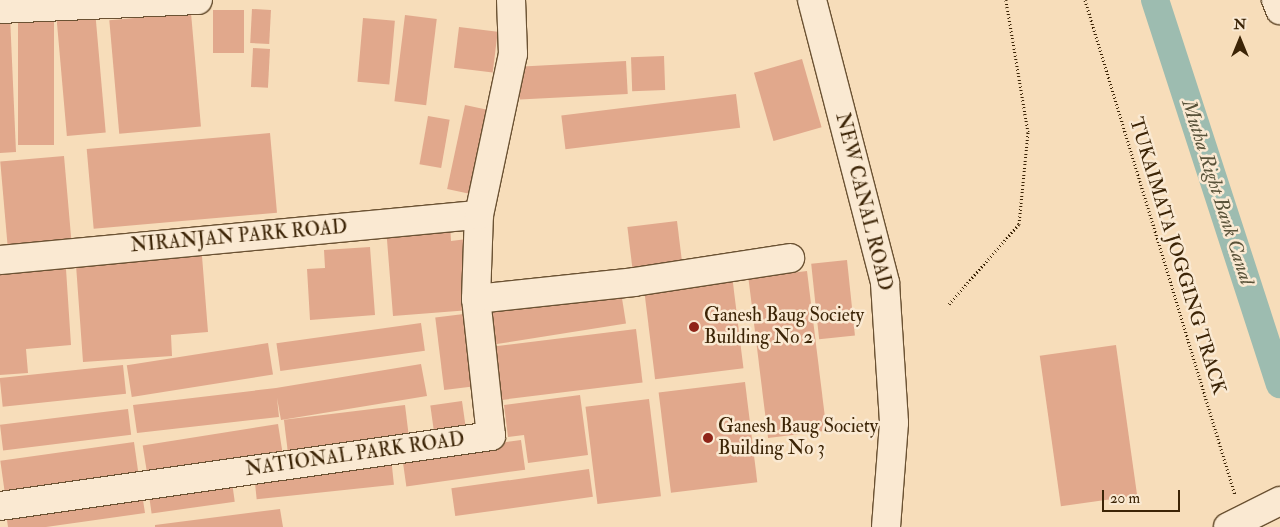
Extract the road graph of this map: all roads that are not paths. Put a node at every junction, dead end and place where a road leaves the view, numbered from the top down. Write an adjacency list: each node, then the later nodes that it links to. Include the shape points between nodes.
1 (198, 0): 5 (street)
2 (511, 0): 7 (street, NATIONAL PARK ROAD, via 513,54)
3 (812, 0): 12 (street, NEW CANAL ROAD, via 885,283 894,423)
4 (1276, 0): 6 (street)
5 (0, 9)
6 (1280, 10)
7 (479, 215): 9 (street, NIRANJAN PARK ROAD); 10 (street, NATIONAL PARK ROAD)
8 (790, 258): 10 (street, via 644,280)
9 (0, 260)
10 (476, 299): 11 (street, NATIONAL PARK ROAD, via 491,436)
11 (0, 506)
12 (886, 527)

